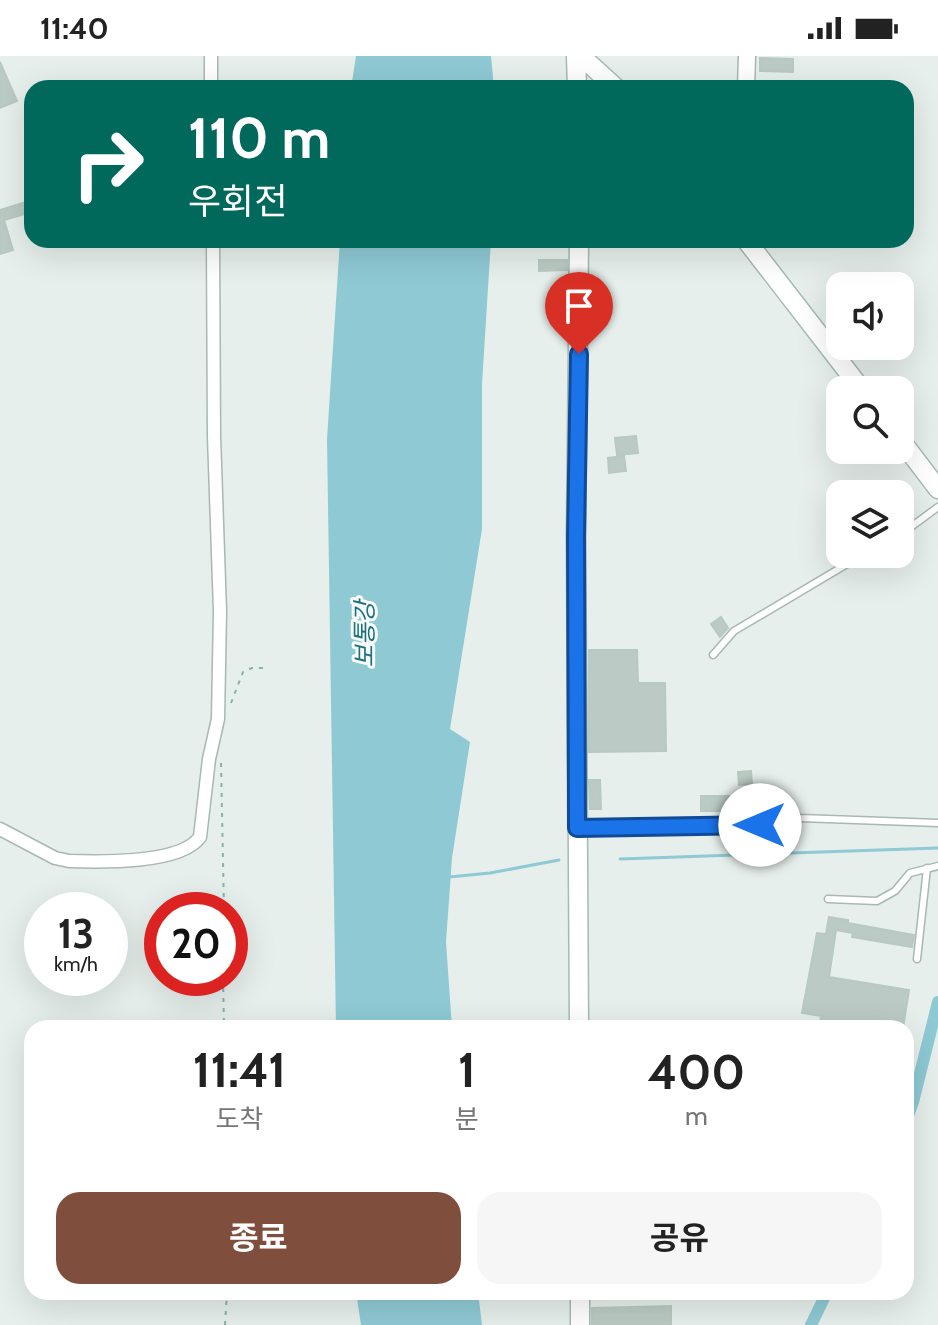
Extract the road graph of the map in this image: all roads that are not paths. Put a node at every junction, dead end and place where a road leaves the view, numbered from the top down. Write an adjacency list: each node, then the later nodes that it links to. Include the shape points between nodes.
1 (211, 56): 4 (street)
2 (578, 56): 5 (main road); 6 (main road)
3 (747, 56): 7 (street)
4 (211, 80)
5 (577, 80)
6 (606, 80)
7 (746, 80)
8 (213, 248): 22 (street, via 218,719 200,837 187,849 158,857 77,861 55,858)
9 (579, 248): 21 (main road)
10 (752, 248): 11 (main road)
11 (851, 376)
12 (914, 457): 13 (main road)
13 (938, 489)
14 (938, 507): 15 (lane)
15 (914, 525)
16 (840, 568): 17 (lane, via 734,631)
17 (713, 655)
18 (754, 790): 19 (lane)
19 (800, 818): 20 (lane); 21 (lane, via 760,825)
20 (938, 823)
21 (577, 828): 27 (main road)
22 (0, 829)
23 (938, 866): 24 (lane)
24 (927, 868): 25 (lane, via 910,873 895,891 877,901); 26 (lane)
25 (828, 899)
26 (917, 959)
27 (579, 1020)
28 (580, 1300): 29 (main road)
29 (580, 1325)

